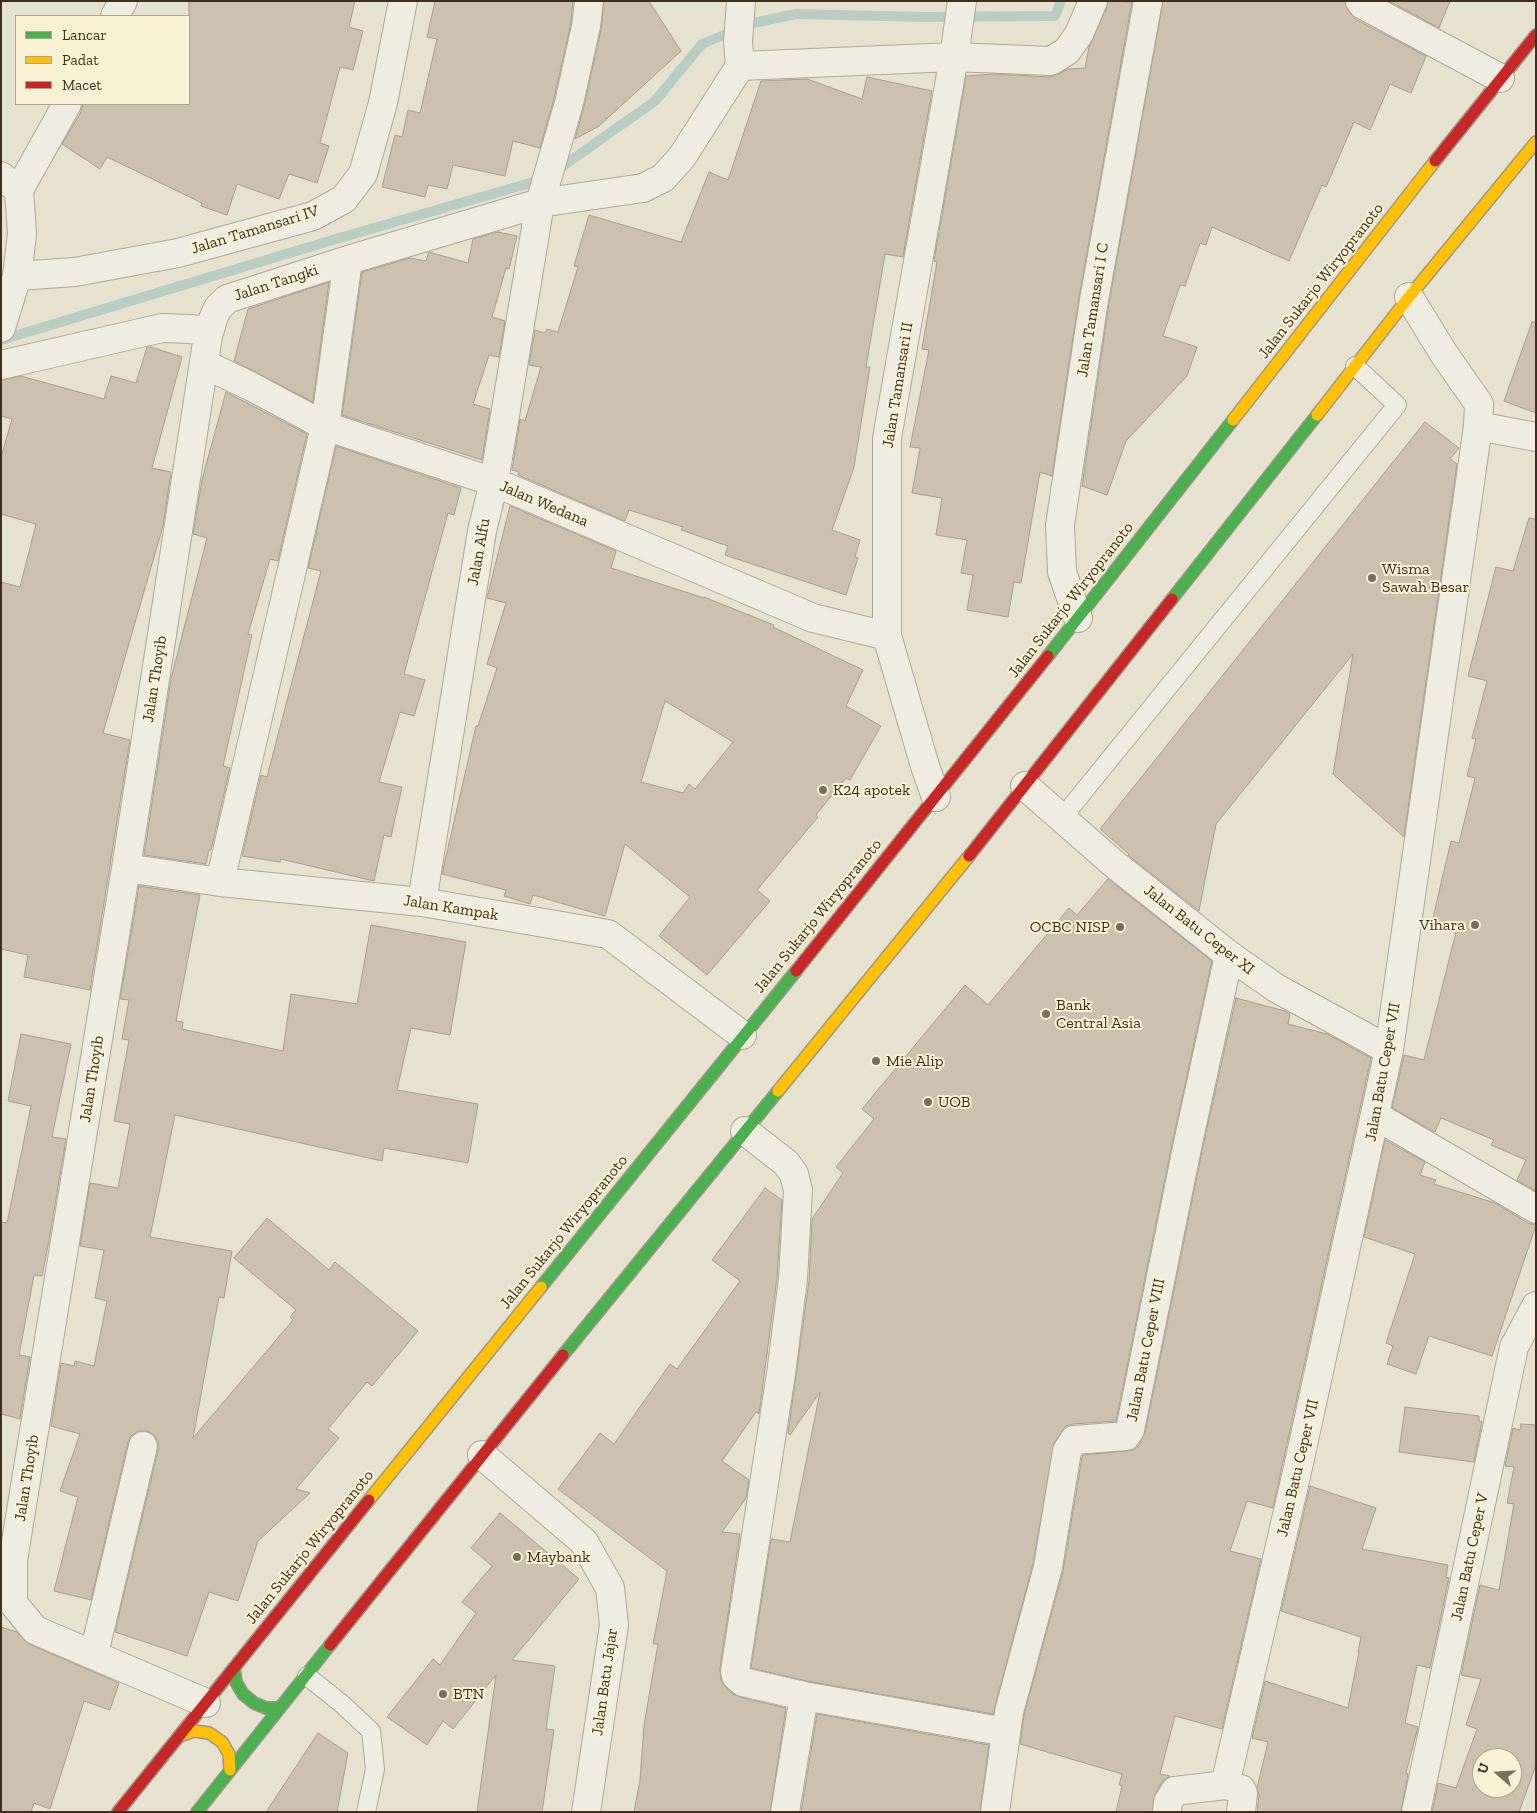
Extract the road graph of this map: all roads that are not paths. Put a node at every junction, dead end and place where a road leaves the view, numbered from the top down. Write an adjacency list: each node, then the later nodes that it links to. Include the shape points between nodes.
1 (123, 1): 8 (street)
2 (403, 1): 18 (street, Jalan Tamansari IV, via 383,102 363,174 344,199 313,216 178,252)
3 (589, 1): 16 (street, Jalan Alfu, via 569,103)
4 (1093, 1): 9 (street, via 1079,34 1067,51 1051,61)
5 (1148, 1): 29 (street, Jalan Tamansari I C, via 1094,300 1060,525 1062,572)
6 (1360, 1): 12 (street)
7 (740, 5): 11 (street)
8 (116, 15)
9 (958, 24): 11 (street); 30 (street, Jalan Tamansari II, via 887,438)
10 (1536, 35): 12 (main road, Jalan Sukarjo Wiryopranoto)
11 (739, 54): 16 (street, Jalan Tangki, via 682,157 663,178 643,188)
12 (1500, 78): 29 (main road, Jalan Sukarjo Wiryopranoto)
13 (66, 105): 15 (street)
14 (1536, 142): 19 (main road)
15 (10, 183): 18 (street, via 22,234)
16 (541, 199): 17 (street, Jalan Tangki); 28 (street, Jalan Alfu)
17 (348, 260): 21 (street, Jalan Tangki, via 227,300 218,308); 25 (street)
18 (14, 287): 20 (street)
19 (1409, 297): 24 (main road); 26 (street, Jalan Batu Ceper VII, via 1479,404)
20 (1, 328)
21 (208, 336): 22 (street, Jalan Thoyib); 23 (street, via 189,328 162,328)
22 (204, 364): 25 (street, Jalan Wedana); 34 (street, Jalan Thoyib)
23 (1, 365)
24 (1355, 366): 31 (main road); 33 (lane, via 1398,405)
25 (325, 426): 28 (street, Jalan Wedana); 35 (street)
26 (1478, 426): 27 (street); 39 (street, Jalan Batu Ceper VII)
27 (1536, 437)
28 (494, 482): 30 (street, Jalan Wedana, via 813,618); 36 (street, Jalan Alfu, via 482,531)
29 (1078, 618): 32 (main road, Jalan Sukarjo Wiryopranoto)
30 (888, 636): 32 (street, Jalan Tamansari II)
31 (1025, 786): 33 (street, Jalan Batu Ceper XI); 41 (main road)
32 (936, 797): 38 (main road, Jalan Sukarjo Wiryopranoto)
33 (1062, 818): 37 (street, Jalan Batu Ceper XI, via 1112,863)
34 (126, 868): 35 (street, Jalan Kampak); 46 (street, Jalan Thoyib, via 13,1560 13,1603 35,1630)
35 (220, 882): 36 (street, Jalan Kampak)
36 (422, 902): 38 (street, Jalan Kampak, via 608,934)
37 (1229, 955): 39 (street, Jalan Batu Ceper XI, via 1276,988); 52 (street, Jalan Batu Ceper VIII, via 1130,1430 1126,1436 1074,1440 1067,1451 1048,1567)
38 (742, 1035): 47 (main road, Jalan Sukarjo Wiryopranoto)
39 (1389, 1050): 40 (street, Jalan Batu Ceper VII)
40 (1376, 1116): 42 (street); 55 (street, Jalan Batu Ceper VII)
41 (745, 1132): 45 (main road); 49 (street, via 786,1163 794,1174 798,1190 793,1279 781,1374 735,1671 743,1682)
42 (1536, 1209)
43 (1536, 1306): 64 (street, Jalan Batu Ceper V, via 1514,1347)
44 (143, 1446): 46 (street)
45 (482, 1456): 48 (main road); 59 (street, Jalan Batu Jajar, via 584,1542 610,1588 614,1625)
46 (94, 1654): 50 (street, Jalan Thoyib)
47 (234, 1668): 50 (main road, Jalan Sukarjo Wiryopranoto); 51 (main road, via 236,1682 243,1694 266,1708)
48 (307, 1676): 51 (main road); 58 (lane, via 371,1731 375,1769)
49 (804, 1696): 52 (street); 60 (street)
50 (206, 1703): 53 (main road, Jalan Sukarjo Wiryopranoto)
51 (280, 1708): 54 (main road)
52 (1006, 1732): 61 (street, Jalan Batu Ceper VIII)
53 (179, 1736): 54 (main road, via 194,1731 209,1733 222,1742 229,1754); 56 (main road, Jalan Sukarjo Wiryopranoto)
54 (230, 1770): 57 (main road)
55 (1225, 1785): 62 (street, via 1175,1791 1168,1802); 63 (street, via 1243,1793)
56 (118, 1812)
57 (197, 1812)
58 (366, 1812)
59 (586, 1812)
60 (785, 1812)
61 (995, 1812)
62 (1167, 1812)
63 (1241, 1812)
64 (1416, 1812)

